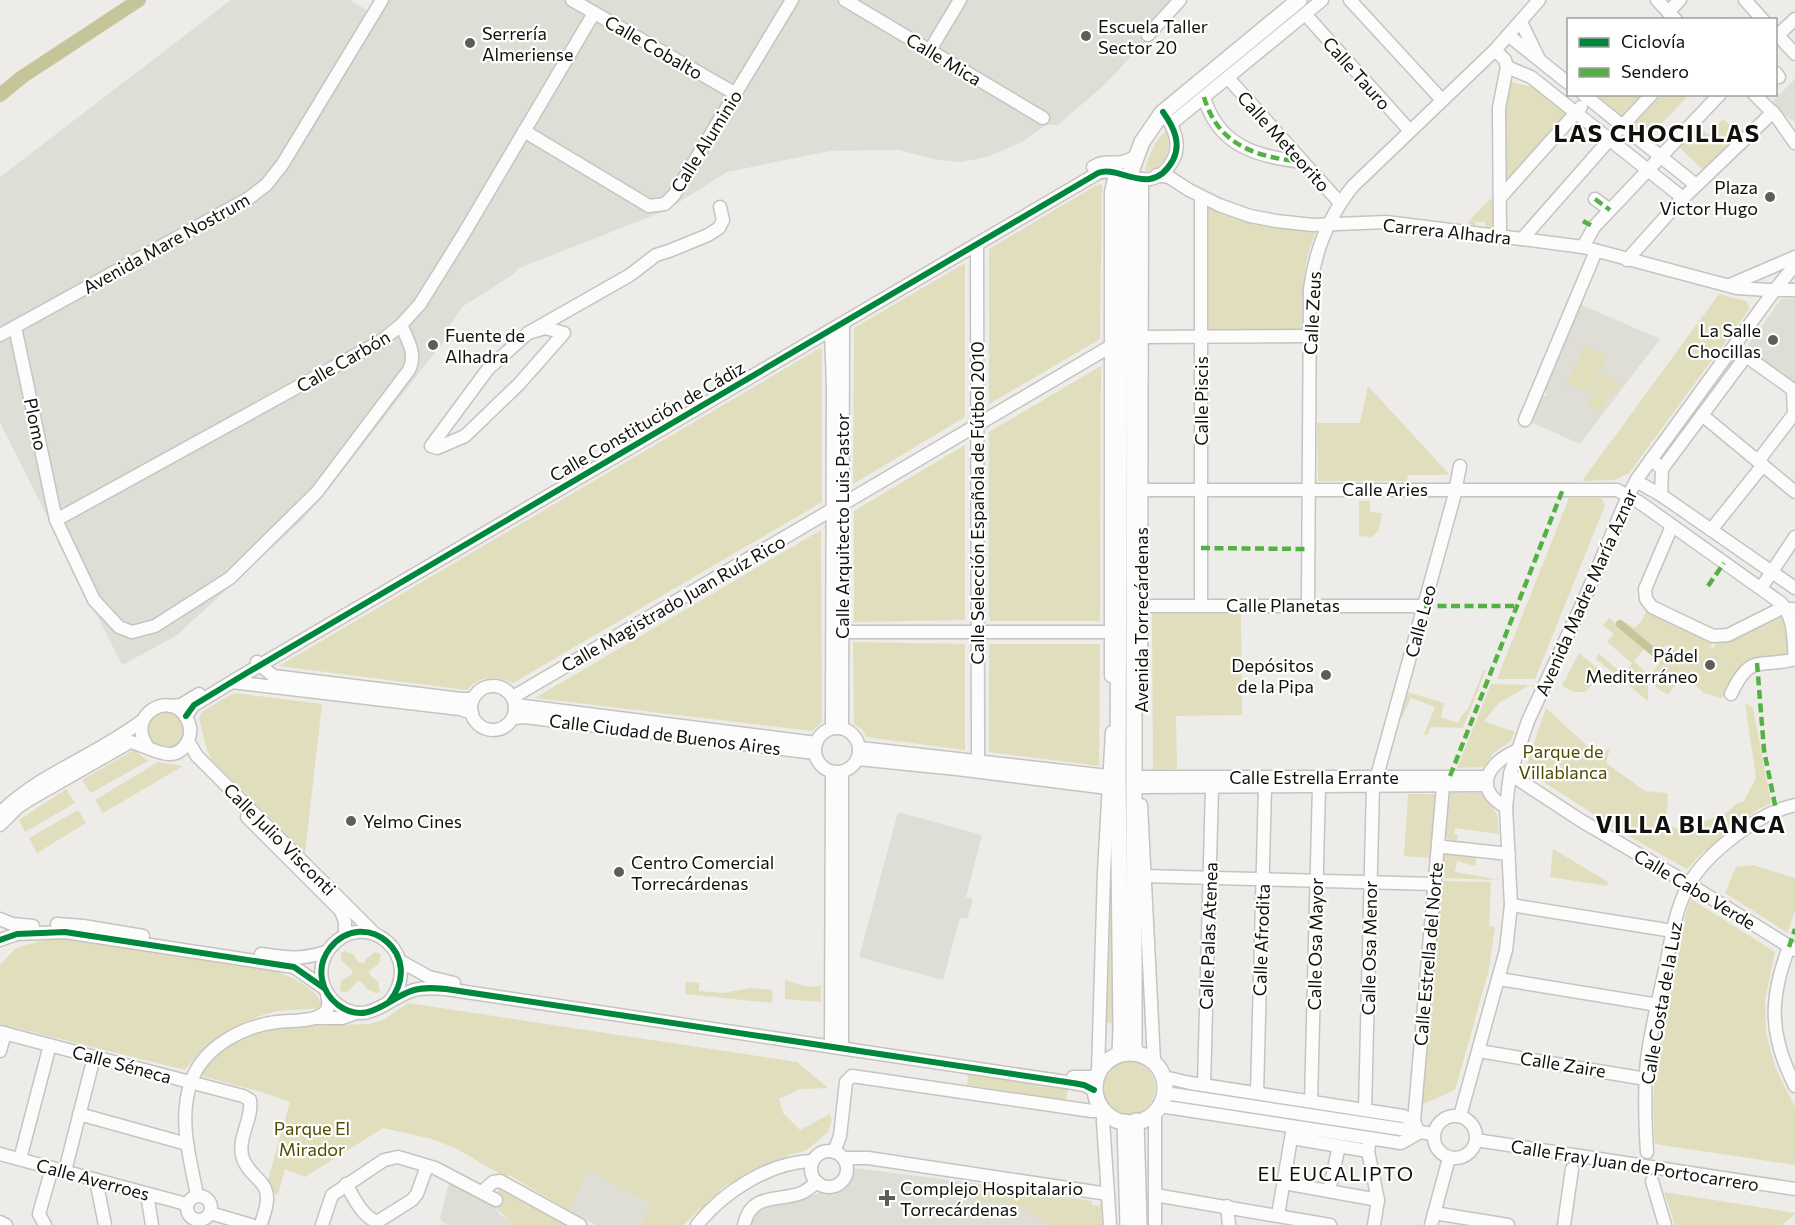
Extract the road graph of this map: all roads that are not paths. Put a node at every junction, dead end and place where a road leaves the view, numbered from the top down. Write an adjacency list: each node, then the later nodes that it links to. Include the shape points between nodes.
1 (382, 0): 75 (street, Avenida Mare Nostrum, via 302,135 266,184 249,198)
2 (572, 0): 14 (street, Calle Cobalto)
3 (792, 0): 30 (street, Calle Aluminio)
4 (845, 0): 23 (street, Calle Mica)
5 (958, 0): 23 (street)
6 (1180, 0): 20 (street)
7 (1322, 0): 13 (street)
8 (1350, 0): 36 (street)
9 (1539, 0): 18 (street, Calle Zeus)
10 (1657, 0): 15 (street)
11 (1680, 0): 15 (street)
12 (1746, 0): 16 (street)
13 (1302, 7): 28 (street); 40 (main road); 43 (street, Calle Tauro)
14 (594, 13): 30 (street, Calle Cobalto); 42 (street, Calle Carbón)
15 (1672, 16)
16 (1761, 18)
17 (1795, 19): 19 (street)
18 (1521, 21): 21 (street, Calle Zeus); 26 (street)
19 (1777, 34)
20 (1148, 35)
21 (1508, 36): 24 (street, Calle Zeus); 26 (street)
22 (1777, 36): 25 (street)
23 (930, 50): 39 (street, Calle Mica)
24 (1494, 50): 27 (street); 36 (street, Calle Zeus)
25 (1795, 54)
26 (1538, 59): 29 (street)
27 (1508, 67): 37 (street, via 1531,76); 54 (street, via 1499,108)
28 (1228, 78): 35 (street); 48 (street, Calle Meteorito)
29 (1567, 81)
30 (736, 94): 42 (street, Calle Aluminio, via 674,195 660,206 649,206)
31 (1588, 96): 37 (street); 41 (street)
32 (1650, 96): 41 (street)
33 (1718, 96): 47 (street)
34 (1756, 96): 38 (street)
35 (1204, 97): 40 (street); 48 (street, via 1219,130 1238,145 1273,159)
36 (1442, 100): 43 (street, Calle Zeus)
37 (1577, 112): 44 (street); 54 (street)
38 (1773, 112): 45 (street); 52 (street)
39 (1043, 118)
40 (1167, 118): 46 (main road, via 1152,126); 50 (street, via 1177,146)
41 (1623, 125): 44 (street); 47 (street)
42 (524, 131): 74 (street, Calle Carbón, via 420,304)
43 (1410, 131): 57 (street, Calle Zeus)
44 (1610, 139): 49 (street); 62 (street)
45 (1795, 143)
46 (1136, 156): 51 (main road); 118 (street, Calle Constitución de Cádiz, via 1124,163 1100,163)
47 (1661, 156): 49 (street); 52 (street)
48 (1303, 162): 57 (street, Calle Meteorito)
49 (1649, 170): 55 (street); 59 (street)
50 (1166, 172): 51 (street, Calle Constitución de Cádiz); 53 (street, Carrera Alhadra)
51 (1128, 180): 63 (street, Calle Constitución de Cádiz, via 1101,171); 79 (street, Avenida Torrecárdenas, via 1142,201); 82 (street, Avenida Torrecárdenas, via 1111,192); 116 (main road, Avenida Torrecárdenas, via 1120,192); 180 (main road, Avenida Torrecárdenas)
52 (1696, 185): 55 (street)
53 (1201, 197): 60 (street, Carrera Alhadra, via 1260,218); 80 (street, Calle Piscis)
54 (1500, 198): 61 (street)
55 (1683, 198): 67 (street)
56 (1595, 199): 59 (street)
57 (1340, 203): 60 (street, Calle Zeus)
58 (720, 207): 77 (street, via 723,220 719,228 656,255 630,275)
59 (1610, 210): 64 (street, via 1589,224)
60 (1328, 225): 61 (street, Carrera Alhadra, via 1386,222); 81 (street, Calle Zeus, via 1311,281)
61 (1500, 237): 62 (street, Carrera Alhadra)
62 (1522, 239): 64 (street, Carrera Alhadra)
63 (978, 245): 73 (street, Calle Constitución de Cádiz); 86 (street, Calle Selección Española de Fútbol 2010)
64 (1583, 248): 65 (street, Carrera Alhadra)
65 (1596, 251): 67 (street, Carrera Alhadra); 85 (street)
66 (1795, 257): 69 (street)
67 (1627, 260): 69 (street, Carrera Alhadra)
68 (1795, 266): 71 (street, Avenida Madre María Aznar)
69 (1730, 285): 71 (street, Carrera Alhadra); 72 (street, Carrera Alhadra, via 1731,290 1752,297)
70 (1795, 290): 71 (street, Carrera Alhadra)
71 (1774, 291): 72 (street, Avenida Madre María Aznar)
72 (1758, 313): 87 (street, Avenida Madre María Aznar)
73 (843, 324): 76 (street, Calle Constitución de Cádiz); 101 (street, Calle Arquitecto Luis Pastor)
74 (401, 326): 102 (street, Calle Carbón, via 381,341); 102 (street, Plomo, via 413,355 410,370 317,492 223,583 155,626 132,632 119,627 98,606)
75 (15, 327): 78 (street, Avenida Mare Nostrum); 102 (street, Plomo)
76 (831, 330): 101 (street, Calle Arquitecto Luis Pastor); 118 (street, Calle Constitución de Cádiz)
77 (528, 333): 77 (street, via 545,328 564,333 465,436 437,448 431,446 488,369)
78 (0, 335)
79 (1142, 336): 80 (street); 94 (street, Avenida Torrecárdenas)
80 (1201, 336): 81 (street); 95 (street, Calle Piscis)
81 (1310, 336): 96 (street, Calle Zeus)
82 (1111, 346): 86 (street, Calle Magistrado Juan Ruíz Rico); 116 (street, Avenida Torrecárdenas)
83 (1794, 391): 84 (street, via 1746,356); 88 (street, via 1794,414)
84 (1702, 415): 88 (street); 90 (street)
85 (1525, 420)
86 (977, 425): 101 (street, Calle Magistrado Juan Ruíz Rico); 115 (street, Calle Selección Española de Fútbol 2010)
87 (1651, 459): 90 (street); 91 (street, Avenida Madre María Aznar)
88 (1760, 463): 97 (street); 104 (street)
89 (1460, 466): 92 (street, Calle Leo)
90 (1662, 469): 98 (street)
91 (1636, 481): 93 (street); 99 (street, Avenida Madre María Aznar)
92 (1456, 489): 96 (street, Calle Aries); 99 (street, Calle Aries, via 1610,489); 112 (street, Calle Leo)
93 (1649, 489): 98 (street); 100 (street)
94 (1142, 490): 95 (street, Calle Aries); 111 (street, Avenida Torrecárdenas)
95 (1200, 490): 96 (street, Calle Aries); 109 (street, Calle Piscis)
96 (1310, 490): 110 (street, Calle Zeus)
97 (1795, 492)
98 (1661, 495): 104 (street)
99 (1628, 496): 100 (street, Calle Aries); 132 (street, Avenida Madre María Aznar)
100 (1639, 502): 103 (street, Calle Aries)
101 (838, 506): 114 (street, Calle Arquitecto Luis Pastor); 122 (street, Calle Magistrado Juan Ruíz Rico); 128 (street, Calle Arquitecto Luis Pastor)
102 (56, 520)
103 (1672, 526): 107 (street, Calle Aries); 113 (street, via 1645,589 1652,607 1713,636 1728,635 1780,609)
104 (1711, 530): 106 (street)
105 (1795, 537): 106 (street)
106 (1772, 572): 107 (street); 108 (street)
107 (1761, 588): 113 (street, Calle Aries)
108 (1795, 588)
109 (1201, 605): 110 (street, Calle Planetas); 111 (street, Calle Planetas)
110 (1308, 605): 112 (street, Calle Planetas)
111 (1142, 606): 141 (street, Avenida Torrecárdenas)
112 (1424, 606): 138 (street, Calle Leo)
113 (1790, 609): 117 (street)
114 (843, 632): 115 (street); 128 (street, Calle Arquitecto Luis Pastor)
115 (977, 633): 116 (street); 135 (street, Calle Selección Española de Fútbol 2010)
116 (1115, 636): 140 (street, Avenida Torrecárdenas); 180 (main road, Avenida Torrecárdenas, via 1121,1028)
117 (1795, 659): 120 (street, via 1753,664 1739,678)
118 (258, 663): 119 (street, Calle Constitución de Cádiz); 121 (street, via 273,676); 123 (street, Calle Constitución de Cádiz, via 181,705)
119 (232, 682): 124 (street, Calle Ciudad de Buenos Aires); 125 (street, Calle Constitución de Cádiz, via 194,705)
120 (1731, 694)
121 (473, 699): 122 (street, Calle Ciudad de Buenos Aires, via 477,692 492,685 500,687); 124 (street)
122 (514, 701): 126 (street); 131 (street, Calle Ciudad de Buenos Aires)
123 (171, 706): 125 (street); 127 (street, via 156,707)
124 (472, 713): 126 (street, Calle Ciudad de Buenos Aires, via 479,725 491,730 505,728)
125 (186, 716): 129 (street)
126 (514, 718): 131 (street, Calle Ciudad de Buenos Aires)
127 (143, 720): 130 (street, via 142,736); 149 (street, via 25,793)
128 (837, 728): 131 (street, via 819,736); 133 (street, via 854,735)
129 (188, 741): 134 (street); 163 (street, Calle Julio Visconti, via 198,756)
130 (148, 747): 134 (street, via 161,754); 150 (street, via 130,742 115,749 18,807)
131 (815, 748): 136 (street, via 820,765)
132 (1516, 751): 137 (street, Avenida Madre María Aznar); 139 (street, via 1494,764)
133 (859, 753): 135 (street); 136 (street, via 849,769); 140 (street, via 957,769)
134 (172, 754): 164 (street, Calle Julio Visconti, via 188,758 341,911)
135 (978, 762): 140 (street)
136 (837, 772): 176 (street)
137 (1510, 774): 148 (street, Avenida Madre María Aznar); 159 (street, Calle Cabo Verde)
138 (1375, 781): 139 (street, Calle Estrella Errante); 142 (street, Calle Estrella Errante); 143 (street, Calle Estrella Errante); 144 (street, Calle Estrella Errante); 157 (street, Calle Osa Menor)
139 (1486, 781): 144 (street, Calle Estrella Errante); 148 (street, via 1498,802)
140 (1108, 782): 185 (street, Avenida Torrecárdenas)
141 (1141, 782): 142 (street, Calle Estrella Errante); 153 (street, Avenida Torrecárdenas)
142 (1158, 782): 145 (street, Calle Estrella Errante)
143 (1319, 786): 146 (street, Calle Estrella Errante); 156 (street, Calle Osa Mayor)
144 (1443, 786): 158 (street, Calle Estrella del Norte)
145 (1212, 787): 146 (street, Calle Estrella Errante); 154 (street, Calle Palas Atenea)
146 (1265, 787): 155 (street, Calle Afrodita)
147 (1795, 805): 159 (street, Calle Costa de la Luz, via 1756,820 1713,855)
148 (1506, 807): 152 (street, Avenida Madre María Aznar)
149 (0, 813)
150 (0, 825)
151 (1444, 847): 152 (street)
152 (1509, 854): 160 (street, Avenida Madre María Aznar)
153 (1144, 876): 154 (street); 182 (street, Avenida Torrecárdenas)
154 (1210, 879): 155 (street); 187 (street, Calle Palas Atenea)
155 (1263, 879): 156 (street); 189 (street, Calle Afrodita)
156 (1316, 881): 157 (street); 190 (street, Calle Osa Mayor)
157 (1370, 882): 158 (street); 192 (street, Calle Osa Menor)
158 (1434, 884): 197 (street, Calle Estrella del Norte)
159 (1689, 884): 162 (street, Calle Costa de la Luz); 166 (street, Calle Cabo Verde)
160 (1511, 905): 162 (street); 169 (street, Avenida Madre María Aznar)
161 (0, 919): 167 (street, via 23,926 83,926 295,959)
162 (1673, 931): 172 (street, Calle Costa de la Luz)
163 (375, 934): 164 (street); 168 (street, via 387,941)
164 (345, 935): 167 (street)
165 (0, 940): 170 (street, via 17,934 65,932 294,967)
166 (1792, 949): 188 (street, via 1778,982 1774,1018 1779,1050)
167 (326, 952): 170 (street, via 321,969)
168 (400, 961): 171 (street, via 401,983); 176 (street, via 444,982)
169 (1500, 979): 172 (street); 179 (street, Avenida Madre María Aznar)
170 (326, 991): 173 (street, via 344,1009); 174 (street, via 328,1009)
171 (389, 1002): 173 (street, via 379,1010); 185 (street, via 429,988 1084,1085)
172 (1658, 1005): 184 (street, Calle Costa de la Luz)
173 (356, 1013): 174 (street, via 342,1018)
174 (313, 1018): 186 (street, via 275,1022 230,1038 208,1056)
175 (2, 1033): 177 (street, Calle Séneca); 178 (street)
176 (837, 1041): 185 (street)
177 (50, 1045): 181 (street, Calle Séneca); 208 (street)
178 (0, 1051)
179 (1479, 1051): 184 (street, Calle Zaire); 195 (street, Avenida Madre María Aznar)
180 (1127, 1054): 182 (main road); 185 (main road, via 1108,1060)
181 (94, 1057): 186 (street, Calle Séneca); 194 (street)
182 (1154, 1061): 183 (main road)
183 (1164, 1077): 187 (street); 191 (main road)
184 (1646, 1079): 204 (street, Calle Costa de la Luz)
185 (1096, 1080): 193 (main road)
186 (191, 1083): 201 (street, via 185,1120); 239 (street, Calle Séneca, via 250,1100 241,1144 243,1159 265,1186 268,1197)
187 (1204, 1085): 189 (street)
188 (1795, 1086)
189 (1257, 1093): 190 (street)
190 (1311, 1101): 192 (street)
191 (1160, 1104): 196 (main road); 197 (street); 198 (street); 225 (street)
192 (1365, 1110): 197 (street, via 1402,1116)
193 (1104, 1112): 196 (main road); 206 (street, via 850,1076 846,1082); 223 (street)
194 (79, 1114): 201 (street); 213 (street)
195 (1460, 1116): 199 (street, via 1442,1119); 200 (street, via 1473,1125)
196 (1130, 1122): 245 (main road); 246 (main road)
197 (1417, 1127): 199 (street); 202 (street, via 1401,1143)
198 (1292, 1132): 202 (street); 203 (street); 217 (street)
199 (1433, 1134): 207 (street, via 1437,1150)
200 (1476, 1140): 207 (street, via 1467,1155); 219 (street, Calle Fray Juan de Portocarrero)
201 (187, 1144): 224 (street)
202 (1369, 1144): 203 (street); 227 (street)
203 (1339, 1146): 220 (street)
204 (1647, 1152)
205 (0, 1154): 208 (street, Calle Averroes)
206 (839, 1155): 209 (street, via 822,1153); 216 (street, via 847,1168 842,1181 830,1187); 223 (street)
207 (1449, 1158): 232 (street)
208 (20, 1159): 211 (street, Calle Averroes)
209 (812, 1161): 216 (street, via 812,1174); 242 (street, via 781,1166 747,1183)
210 (427, 1166): 218 (street, via 398,1157 384,1160); 218 (street, via 412,1200 376,1222 363,1212); 221 (street)
211 (52, 1168): 213 (street, Calle Averroes); 235 (street, via 39,1214)
212 (1572, 1169): 252 (street)
213 (65, 1171): 214 (street, Calle Averroes)
214 (96, 1180): 222 (street, Calle Averroes); 236 (street)
215 (1652, 1181): 253 (street)
216 (817, 1182): 243 (street, via 799,1194 758,1203)
217 (1284, 1183): 220 (street); 230 (street)
218 (346, 1184): 240 (street, via 332,1194)
219 (1795, 1189)
220 (1329, 1191): 227 (street)
221 (482, 1192): 226 (street); 241 (street, via 500,1181)
222 (147, 1194): 228 (street, Calle Averroes); 237 (street)
223 (1108, 1194): 244 (street)
224 (197, 1195): 228 (street); 231 (street, via 208,1200 211,1207)
225 (1155, 1195): 229 (street); 247 (street)
226 (496, 1200)
227 (1378, 1200): 250 (street)
228 (186, 1204): 231 (street, via 190,1217)
229 (1227, 1206): 230 (street); 248 (street)
230 (1278, 1215): 249 (street)
231 (204, 1219): 238 (street)
232 (1432, 1219): 251 (street)
233 (0, 1222): 234 (street)
234 (6, 1225)
235 (45, 1225)
236 (105, 1225)
237 (152, 1225)
238 (252, 1225)
239 (260, 1225)
240 (322, 1225)
241 (580, 1225)
242 (697, 1225)
243 (744, 1225)
244 (1110, 1225)
245 (1128, 1225)
246 (1139, 1225)
247 (1155, 1225)
248 (1228, 1225)
249 (1330, 1225)
250 (1374, 1225)
251 (1508, 1225)
252 (1564, 1225)
253 (1665, 1225)

